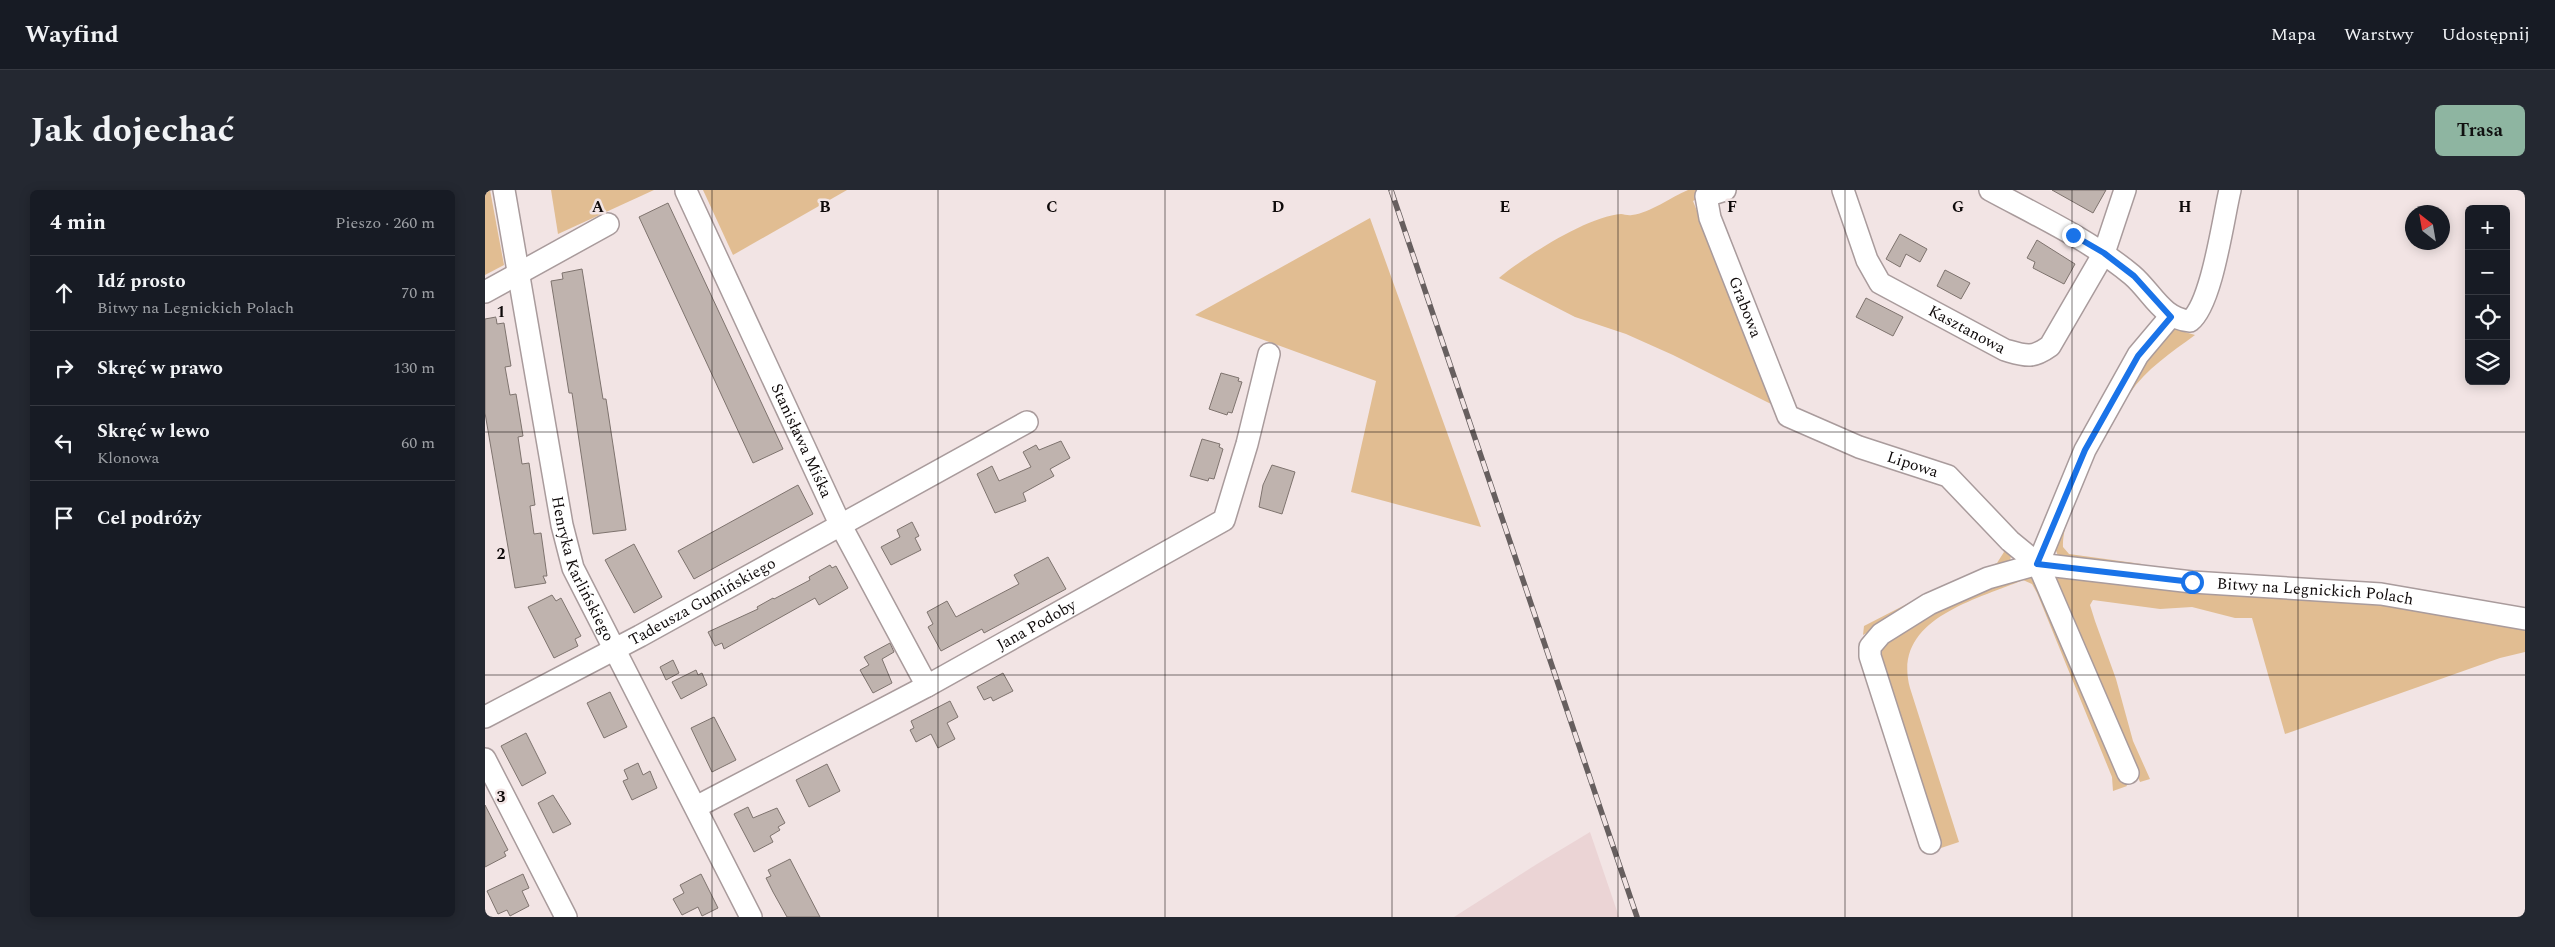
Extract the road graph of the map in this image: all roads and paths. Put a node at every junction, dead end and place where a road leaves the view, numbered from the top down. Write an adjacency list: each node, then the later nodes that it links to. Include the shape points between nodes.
1 (505, 190): 10 (street, Henryka Karlińskiego)
2 (1843, 190): 9 (street, Kasztanowa, via 1867,260 1880,282 2005,350 2024,356 2037,356 2050,346)
3 (1990, 190): 9 (street)
4 (2125, 190): 9 (street, Kasztanowa)
5 (2229, 190): 12 (street, via 2205,299 2196,316)
6 (686, 191): 16 (street, Stanisława Miśka)
7 (1715, 193): 14 (street, Grabowa, via 1709,218)
8 (608, 224): 10 (street)
9 (2104, 253): 12 (street)
10 (519, 275): 11 (street); 19 (street, Henryka Karlińskiego, via 567,549 573,568)
11 (485, 292)
12 (2180, 319): 17 (street, via 2138,356 2085,450)
13 (1269, 354): 20 (street, Jana Podoby, via 1224,520)
14 (1788, 416): 17 (street, Lipowa, via 1859,446 1948,476 2010,541)
15 (1027, 422): 16 (street, Tadeusza Gumińskiego)
16 (840, 524): 19 (street, Tadeusza Gumińskiego); 20 (street, Stanisława Miśka)
17 (2037, 564): 18 (street, Bitwy na Legnickich Polach, via 2192,582 2381,594); 23 (street); 25 (street, Bitwy na Legnickich Polach, via 1988,578 1929,604 1881,634 1870,647 1870,656)
18 (2525, 619)
19 (615, 650): 21 (street, Tadeusza Gumińskiego); 24 (street, Henryka Karlińskiego)
20 (927, 686): 24 (street, Jana Podoby)
21 (485, 717)
22 (485, 759): 26 (street)
23 (2128, 773)
24 (696, 807): 27 (street, Henryka Karlińskiego)
25 (1930, 843)
26 (566, 917)
27 (751, 917)

